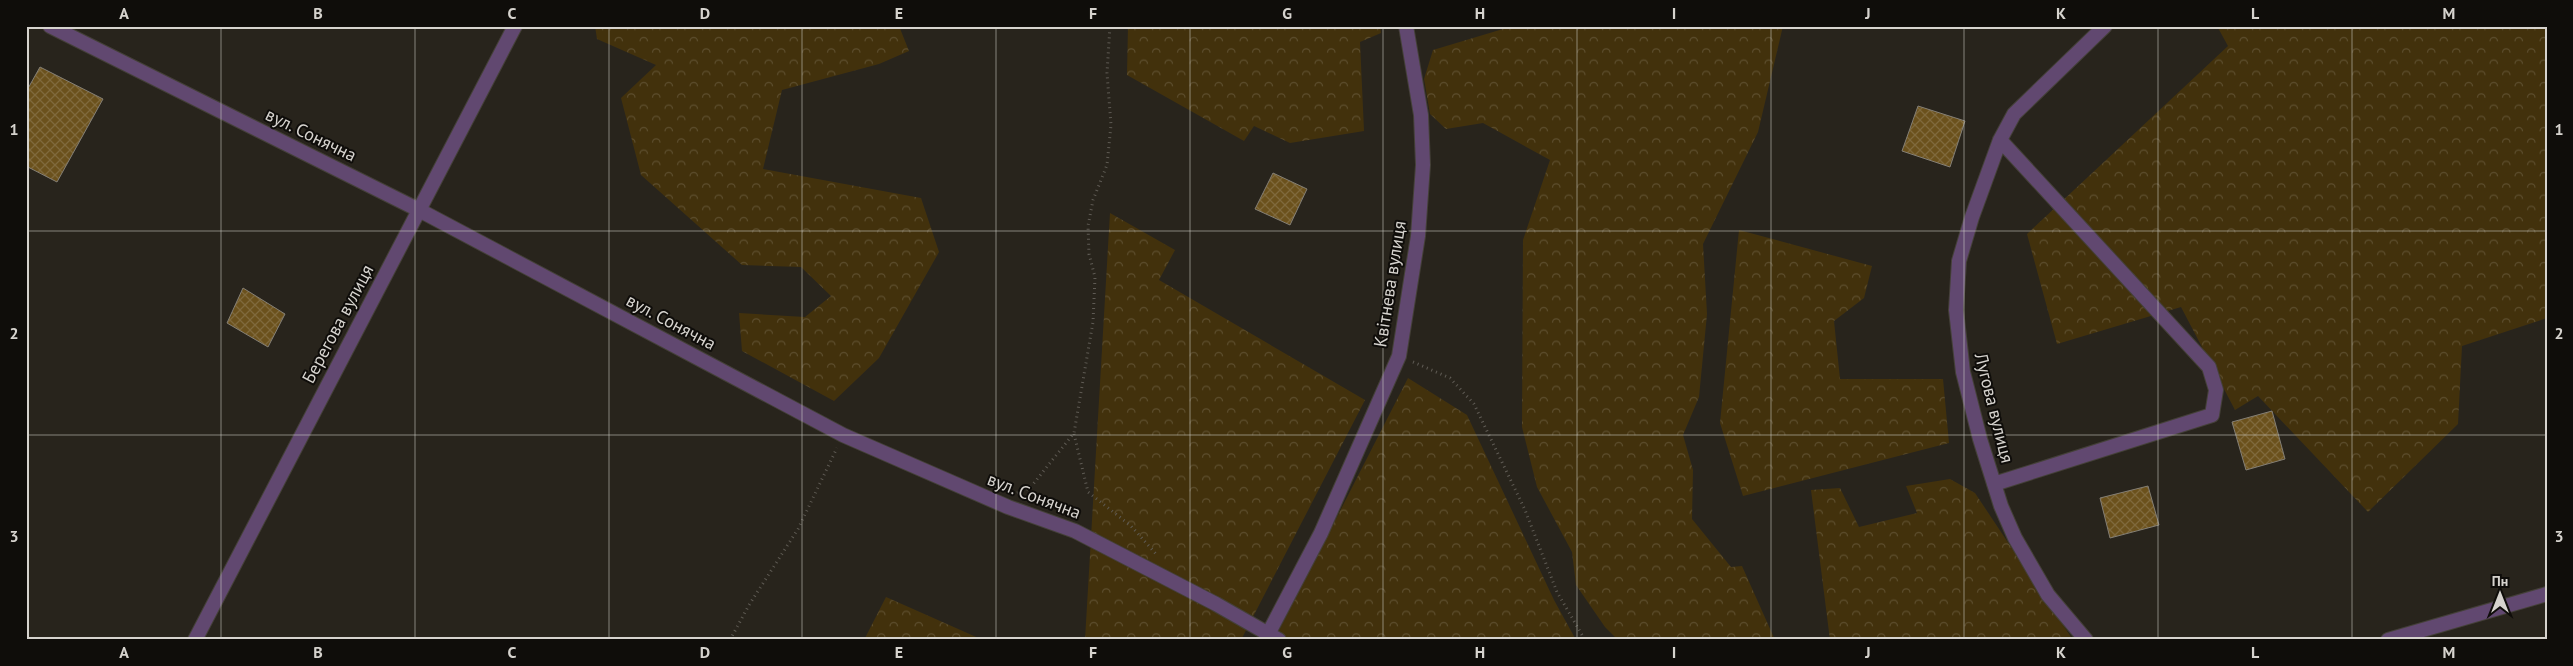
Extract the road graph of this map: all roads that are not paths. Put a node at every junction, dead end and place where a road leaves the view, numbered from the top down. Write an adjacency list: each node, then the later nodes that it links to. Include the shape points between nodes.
1 (50, 26): 6 (street, вул. Сонячна)
2 (515, 26): 6 (street, Берегова вулиця)
3 (1406, 26): 9 (street, Квітнева вулиця, via 1420,114 1422,173 1418,236 1398,356)
4 (2105, 26): 5 (street, Лугова вулиця, via 2014,114)
5 (2000, 140): 7 (street, Лугова вулиця, via 1959,261 1956,310 1963,372); 7 (street, via 2209,367 2216,390 2212,415)
6 (419, 210): 9 (street, вул. Сонячна, via 843,435 996,502 1075,531 1216,604); 10 (street, Берегова вулиця)
7 (1994, 484): 11 (street, Лугова вулиця, via 2015,538 2048,594)
8 (2547, 594): 12 (street)
9 (1271, 638)
10 (195, 640)
11 (2086, 640)
12 (2388, 640)

